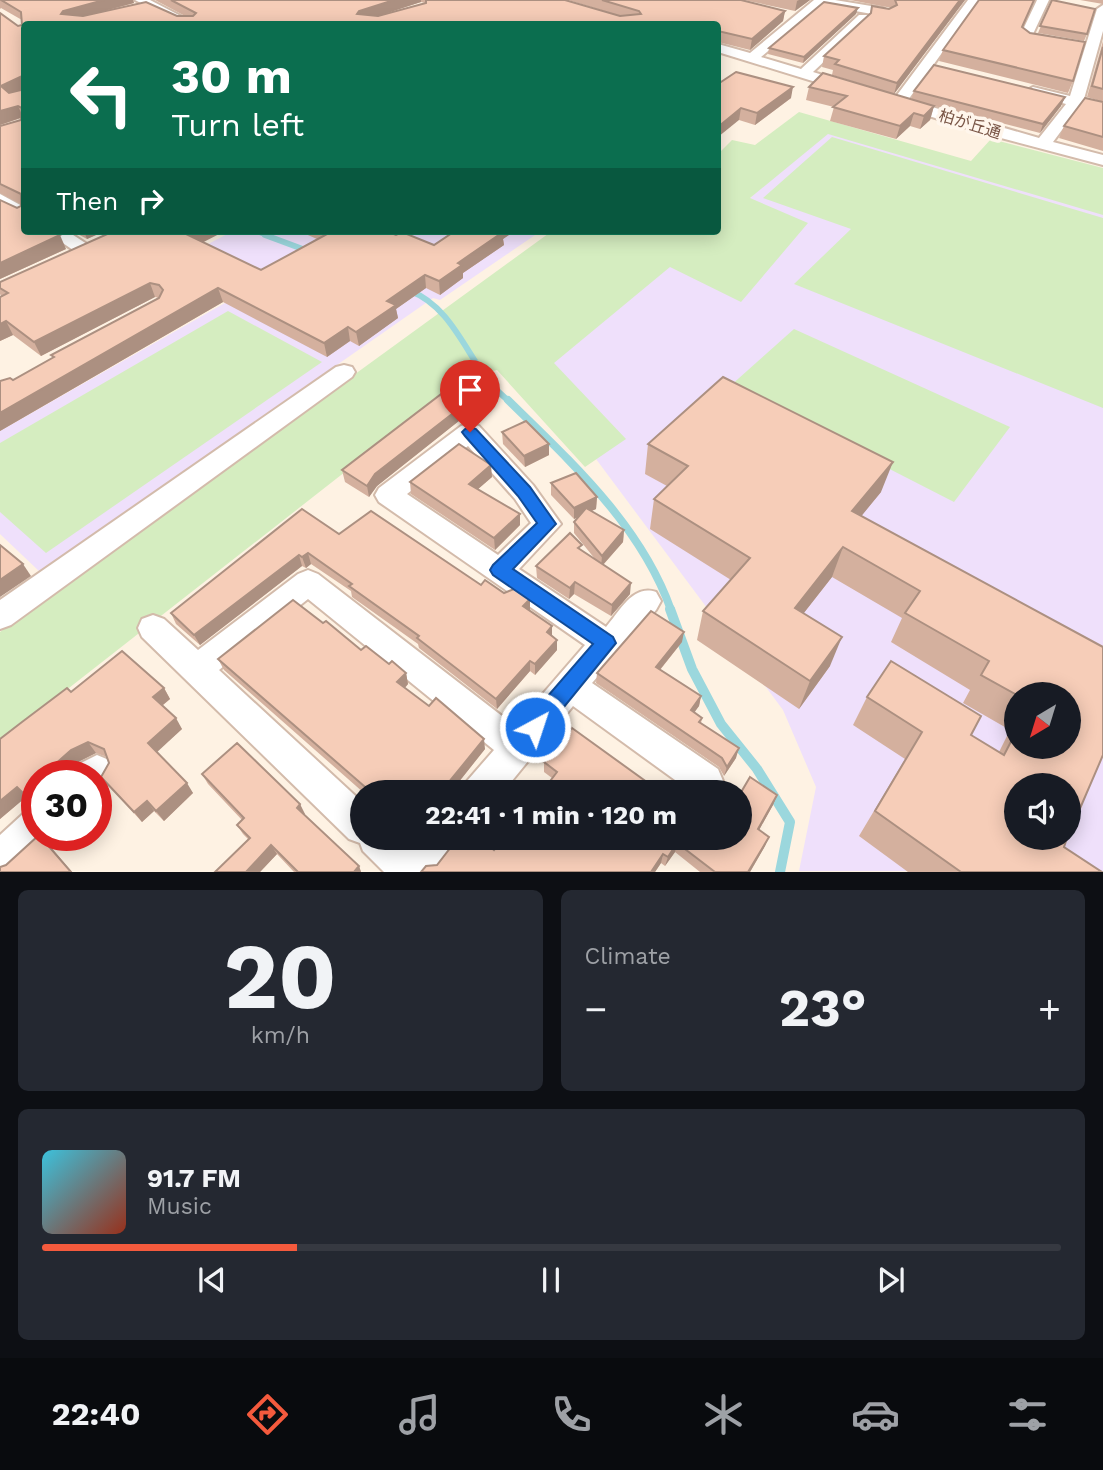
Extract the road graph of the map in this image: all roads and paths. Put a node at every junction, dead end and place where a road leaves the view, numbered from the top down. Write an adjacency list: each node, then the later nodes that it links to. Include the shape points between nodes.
1 (821, 0): 6 (street); 11 (street, via 794,17)
2 (974, 0): 17 (street, 柏が丘通, via 933,67 893,101)
3 (1043, 0): 10 (street, via 1027,37)
4 (143, 4): 8 (street)
5 (1099, 11): 10 (street)
6 (887, 13)
7 (863, 18): 12 (street)
8 (183, 21)
9 (721, 52): 11 (street)
10 (1081, 53): 15 (street)
11 (752, 58): 12 (street)
12 (803, 74): 14 (street)
13 (1021, 88): 15 (street)
14 (863, 92)
15 (1076, 101): 16 (street); 17 (street)
16 (1103, 108)
17 (1043, 144): 18 (street, 柏が丘通)
18 (1103, 160)
19 (61, 235): 21 (street)
20 (106, 240): 21 (street)
21 (86, 250): 22 (street)
22 (61, 261)
23 (344, 372): 26 (street)
24 (500, 570): 24 (street, via 388,495 470,432 547,524); 28 (street)
25 (646, 601): 28 (street)
26 (0, 616)
27 (153, 628): 29 (street)
28 (606, 643): 30 (street)
29 (197, 669): 31 (street, via 309,582); 34 (street)
30 (570, 685): 31 (street); 33 (street)
31 (517, 748): 32 (street)
32 (490, 780)
33 (706, 780)
34 (350, 815)
35 (21, 840): 38 (street)
36 (389, 850): 39 (street)
37 (431, 850): 39 (street)
38 (0, 859)
39 (412, 872)

